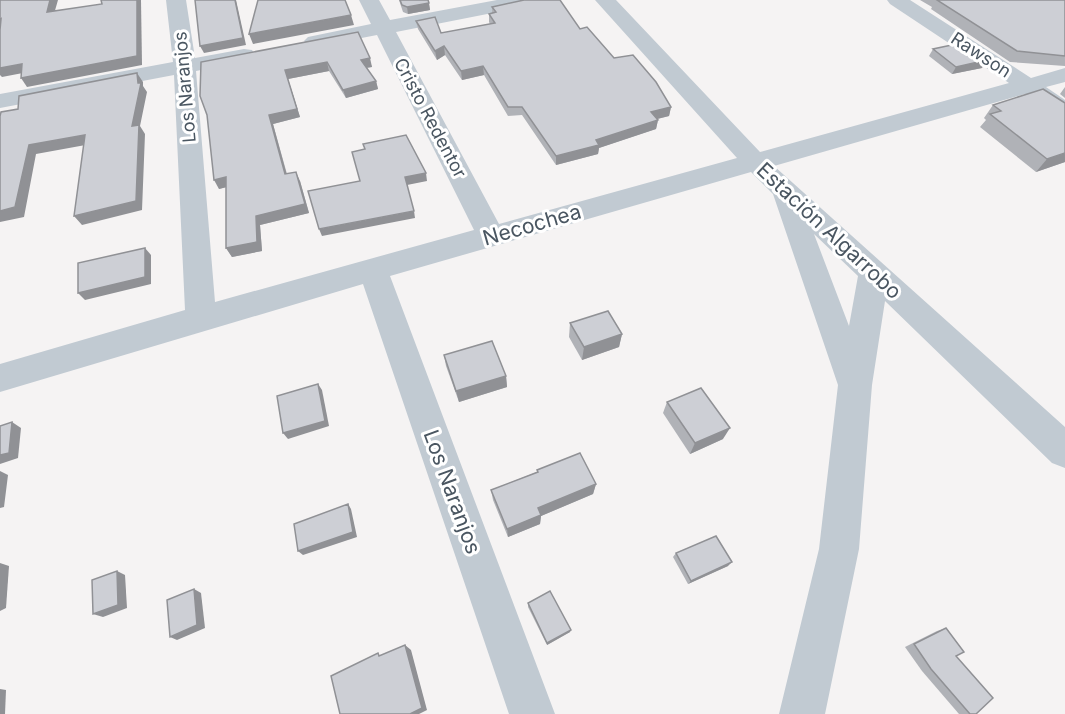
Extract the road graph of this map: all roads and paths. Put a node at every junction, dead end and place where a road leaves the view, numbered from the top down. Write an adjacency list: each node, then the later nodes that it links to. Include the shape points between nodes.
1 (176, 0): 9 (street, Los Naranjos)
2 (369, 0): 6 (street, Cristo Redentor)
3 (528, 0): 6 (street)
4 (605, 0): 14 (street, Estación Algarrobo)
5 (897, 0): 11 (street, Rawson)
6 (382, 28): 7 (street); 16 (street, Cristo Redentor)
7 (290, 46)
8 (266, 50): 9 (street)
9 (185, 66): 12 (street); 19 (street, Los Naranjos)
10 (1065, 75): 11 (street, Necochea)
11 (1028, 86): 13 (street, Rawson); 14 (street, Necochea)
12 (0, 101)
13 (1065, 110)
14 (755, 162): 15 (street, Estación Algarrobo); 16 (street, Necochea)
15 (783, 189): 18 (street, Estación Algarrobo); 21 (street)
16 (491, 236): 17 (street, Necochea)
17 (373, 269): 19 (street, Necochea); 23 (street, Los Naranjos)
18 (874, 273): 21 (street); 22 (street, Estación Algarrobo)
19 (201, 318): 20 (street, Necochea)
20 (0, 378)
21 (855, 385): 24 (street, via 839,549)
22 (1065, 451)
23 (532, 714)
24 (802, 714)

